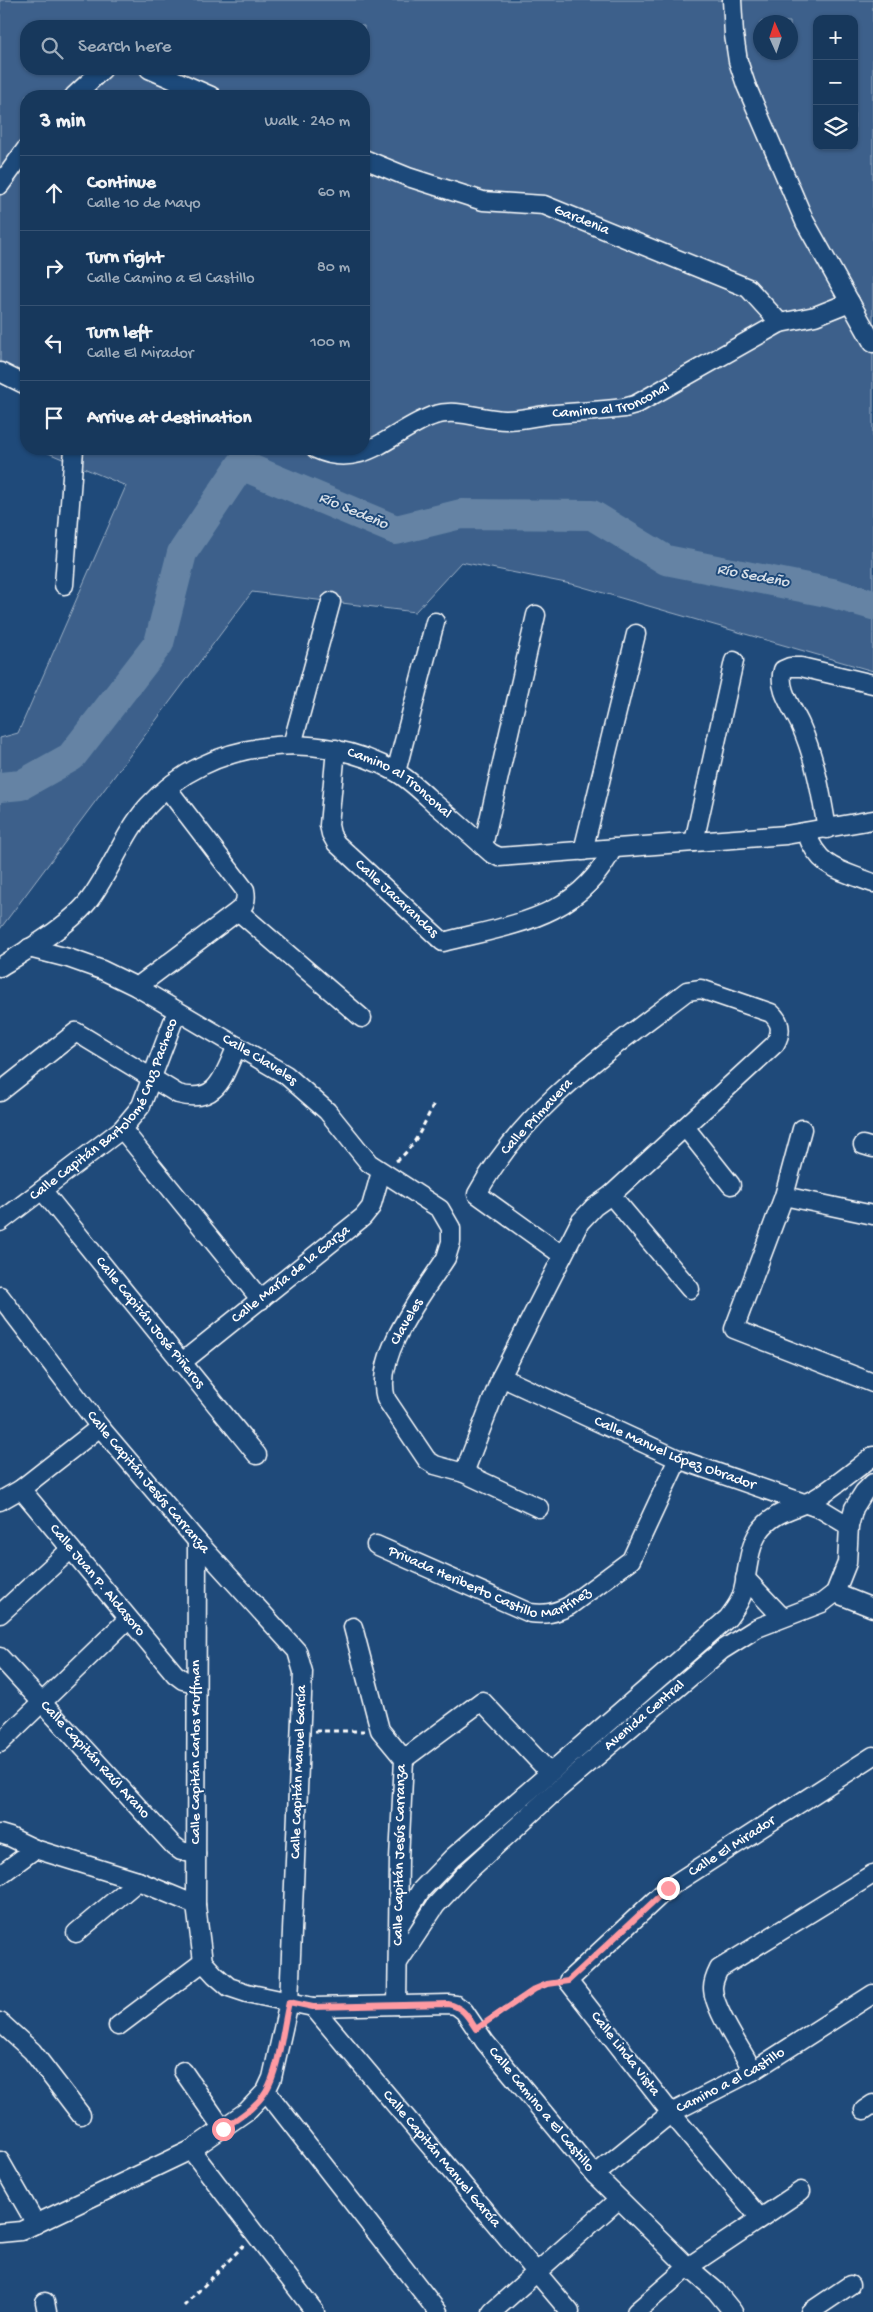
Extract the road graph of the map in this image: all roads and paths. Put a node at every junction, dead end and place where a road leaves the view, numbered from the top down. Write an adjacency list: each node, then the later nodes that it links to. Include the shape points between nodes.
1 (732, 0): 9 (street, via 738,61 746,85 805,222)
2 (97, 75): 4 (street)
3 (163, 75): 5 (street)
4 (80, 90)
5 (197, 90)
6 (20, 157): 8 (street)
7 (370, 161): 10 (street, Gardenia, via 484,201 544,205 748,288)
8 (0, 185)
9 (850, 302): 10 (street, Camino al Tronconal, via 815,316); 11 (street)
10 (780, 323): 14 (street, Camino al Tronconal, via 635,405 516,420 453,412 421,420)
11 (873, 343)
12 (0, 372): 13 (street)
13 (20, 382)
14 (370, 450)
15 (74, 455): 16 (street)
16 (64, 585)
17 (331, 602): 23 (street)
18 (536, 615): 31 (street)
19 (435, 622): 25 (street)
20 (636, 634): 33 (street)
21 (734, 661): 30 (street)
22 (873, 684): 28 (street, via 802,667 782,670 782,686 801,726 818,775)
23 (292, 745): 24 (street, Camino al Tronconal); 26 (street, Camino al Tronconal, via 215,758)
24 (336, 749): 25 (street, Camino al Tronconal); 32 (street, Calle Jacarandas, via 329,825 331,834 336,843 443,942 525,921 554,910 591,884)
25 (396, 772): 31 (street, Camino al Tronconal)
26 (167, 788): 35 (street, via 244,890); 36 (street, Camino al Tronconal, via 140,816 89,901)
27 (873, 820): 28 (street, Camino al Tronconal)
28 (827, 829): 29 (street, Camino al Tronconal)
29 (806, 832): 30 (street, Camino al Tronconal); 34 (street, via 819,858)
30 (694, 842): 32 (street, Camino al Tronconal)
31 (483, 846): 33 (street, Camino al Tronconal, via 499,857)
32 (613, 848): 33 (street, Camino al Tronconal)
33 (583, 851)
34 (873, 883)
35 (242, 905): 38 (street); 40 (street)
36 (29, 948): 37 (street, Camino al Tronconal); 38 (street, Calle Claveles, via 102,970)
37 (0, 967)
38 (137, 987): 39 (street, Calle Claveles)
39 (177, 1010): 41 (street, Calle Claveles); 42 (street, Calle Capitán Bartolomé Cruz Pacheco)
40 (362, 1018)
41 (237, 1046): 42 (street, via 218,1086 200,1097 178,1094); 48 (street, Calle Claveles, via 286,1075 309,1094 327,1111 358,1152)
42 (150, 1078): 43 (street, via 76,1032); 46 (street, Calle Capitán Bartolomé Cruz Pacheco, via 141,1106)
43 (0, 1092)
44 (434, 1104): 48 (path, via 414,1142 403,1156)
45 (685, 1127): 49 (street); 51 (street); 56 (street, Calle Primavera, via 775,1044 781,1027 771,1013 701,990 686,991 570,1080 502,1153 477,1194)
46 (122, 1129): 50 (street, Calle Capitán Bartolomé Cruz Pacheco); 59 (street)
47 (802, 1129): 52 (street)
48 (381, 1172): 55 (street, Calle Claveles, via 436,1206); 59 (street, Calle María de la Garza, via 371,1207 364,1217)
49 (731, 1185)
50 (42, 1190): 54 (street, Calle Capitán Bartolomé Cruz Pacheco); 60 (street, Calle Capitán José Piñeros)
51 (611, 1196): 56 (street, via 580,1222); 57 (street)
52 (784, 1196): 53 (street); 62 (street, via 734,1329)
53 (873, 1215)
54 (0, 1222)
55 (451, 1228): 67 (street, Claveles, via 446,1258 393,1342 383,1390 427,1460)
56 (562, 1254): 61 (street)
57 (690, 1289)
58 (0, 1296): 63 (street, Calle Capitán Jesús Carranza)
59 (261, 1300): 60 (street, Calle María de la Garza)
60 (181, 1363): 64 (street, Calle Capitán José Piñeros)
61 (501, 1377): 66 (street, Calle Manuel López Obrador); 67 (street)
62 (873, 1382)
63 (100, 1427): 69 (street); 74 (street, Calle Capitán Jesús Carranza)
64 (257, 1455)
65 (873, 1456): 71 (street, Avenida Central)
66 (678, 1459): 71 (street, Calle Manuel López Obrador); 75 (street, Privada Heriberto Castillo Martínez, via 631,1560 557,1612 545,1615 530,1613)
67 (464, 1473): 72 (street, Claveles)
68 (873, 1483): 73 (street, via 854,1508)
69 (21, 1489): 70 (street); 76 (street, Calle Juan P. Aldasoro)
70 (0, 1501)
71 (805, 1504): 73 (street, Calle Manuel López Obrador, via 833,1515); 77 (street, Avenida Central, via 771,1519 758,1534)
72 (539, 1508)
73 (849, 1526): 78 (street, via 847,1563)
74 (197, 1541): 85 (street, Calle Capitán Jesús Carranza, via 297,1651); 86 (street, Calle Capitán Carlos Kruffman)
75 (376, 1546)
76 (71, 1550): 80 (street); 82 (street, Calle Juan P. Aldasoro)
77 (745, 1578): 81 (street); 93 (street, Avenida Central, via 742,1595 728,1618)
78 (835, 1593): 79 (street); 81 (street, Avenida Central, via 822,1603)
79 (873, 1608)
80 (0, 1614)
81 (782, 1617): 103 (street, Avenida Central, via 739,1637 722,1650 549,1797 449,1890)
82 (128, 1619): 86 (street, Calle Juan P. Aldasoro, via 175,1674); 87 (street)
83 (353, 1627): 88 (street)
84 (0, 1657): 87 (street, Calle Capitán Raúl Arano)
85 (301, 1661): 89 (street, Calle Capitán Manuel García)
86 (195, 1683): 96 (street, Calle Capitán Carlos Kruffman)
87 (41, 1704): 90 (street); 96 (street, Calle Capitán Raúl Arano, via 173,1845)
88 (380, 1730): 89 (path); 92 (street, Calle Capitán Jesús Carranza)
89 (302, 1732): 107 (street, Calle Capitán Manuel García)
90 (0, 1743)
91 (873, 1756): 105 (street, Calle El Mirador, via 668,1888)
92 (404, 1759): 93 (street, via 482,1702); 101 (street, Calle Capitán Jesús Carranza)
93 (549, 1772): 101 (street, Avenida Central, via 435,1874 415,1898)
94 (0, 1834): 95 (street)
95 (35, 1849): 98 (street); 99 (street)
96 (196, 1854): 100 (street, Calle Capitán Carlos Kruffman)
97 (873, 1874): 114 (street, via 719,1970 714,1978 716,2002)
98 (0, 1875)
99 (138, 1880): 100 (street); 102 (street)
100 (196, 1905): 104 (street, Calle Capitán Carlos Kruffman)
101 (399, 1926): 103 (street, Calle Capitán Jesús Carranza)
102 (76, 1933)
103 (399, 1960): 108 (street, Calle Capitán Jesús Carranza)
104 (204, 1962): 107 (street, Calle Camino a El Castillo, via 229,1987); 111 (street)
105 (568, 1981): 112 (path, via 535,1989); 116 (street, Calle Linda Vista)
106 (873, 1994): 114 (street, Camino a el Castillo)
107 (289, 2002): 109 (street, Calle Camino a El Castillo); 115 (street, Calle Capitán Manuel García, via 272,2078)
108 (397, 2005): 109 (street, Calle Camino a El Castillo); 112 (street, Calle Camino a El Castillo, via 456,2005 464,2010)
109 (313, 2007): 129 (street, Calle Capitán Manuel García)
110 (0, 2022): 117 (street, via 32,2051)
111 (118, 2026)
112 (476, 2029): 121 (street, Calle Camino a El Castillo)
113 (183, 2070): 118 (street)
114 (753, 2070): 116 (street, Camino a el Castillo)
115 (266, 2091): 118 (street); 133 (street)
116 (671, 2113): 121 (street, Camino a el Castillo); 124 (street, Calle Linda Vista)
117 (81, 2115)
118 (223, 2129): 119 (street)
119 (191, 2150): 125 (street); 127 (street)
120 (0, 2161): 125 (street)
121 (595, 2175): 123 (street, Calle Camino a El Castillo)
122 (801, 2191): 124 (street)
123 (619, 2199): 128 (street, Calle Camino a El Castillo); 129 (street)
124 (760, 2218): 128 (street)
125 (36, 2224): 126 (street, via 21,2231)
126 (0, 2233)
127 (255, 2234): 131 (path); 132 (street)
128 (688, 2267): 136 (street); 137 (street, Calle Camino a El Castillo)
129 (538, 2272): 134 (street); 135 (street, Calle Capitán Manuel García)
130 (850, 2285): 138 (street)
131 (184, 2306)
132 (315, 2312)
133 (438, 2312)
134 (492, 2312)
135 (570, 2312)
136 (636, 2312)
137 (734, 2312)
138 (810, 2312)

